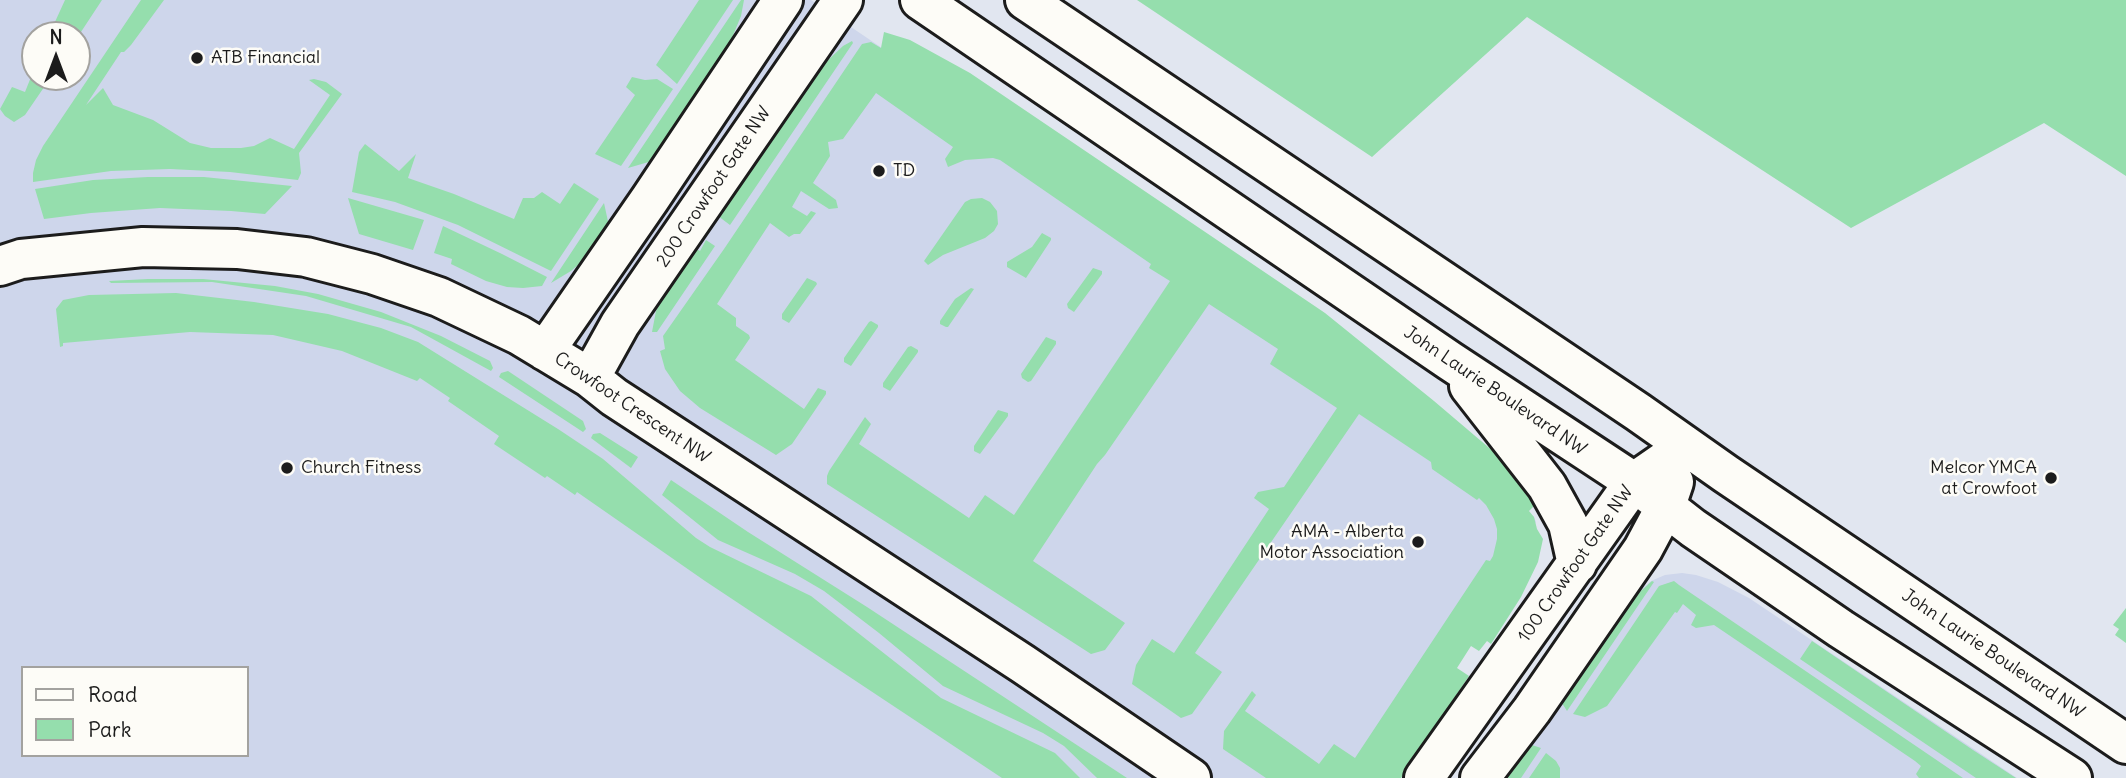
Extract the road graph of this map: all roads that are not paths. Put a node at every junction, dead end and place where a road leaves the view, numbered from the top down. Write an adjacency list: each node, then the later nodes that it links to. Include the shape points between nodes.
1 (843, 0): 8 (street, 200 Crowfoot Gate NW, via 620,324)
2 (920, 0): 7 (street, John Laurie Boulevard NW)
3 (1025, 0): 9 (street, John Laurie Boulevard NW)
4 (771, 7): 6 (street, via 650,199)
5 (0, 266): 6 (street, Crowfoot Crescent NW, via 21,258 143,247 237,249 306,257 439,297)
6 (545, 351): 8 (street, Crowfoot Crescent NW)
7 (1450, 361): 10 (street, John Laurie Boulevard NW); 12 (street, via 1547,486 1567,524)
8 (590, 378): 14 (street, Crowfoot Crescent NW)
9 (1686, 446): 10 (street, 100 Crowfoot Gate NW); 11 (street); 13 (street, John Laurie Boulevard NW)
10 (1634, 482): 11 (street, John Laurie Boulevard NW); 12 (street, 100 Crowfoot Gate NW)
11 (1666, 506): 16 (street, via 1638,557); 17 (street, John Laurie Boulevard NW, via 1842,629)
12 (1577, 564): 15 (street, 100 Crowfoot Gate NW)
13 (2126, 744)
14 (1191, 778)
15 (1424, 778)
16 (1480, 778)
17 (2072, 778)

